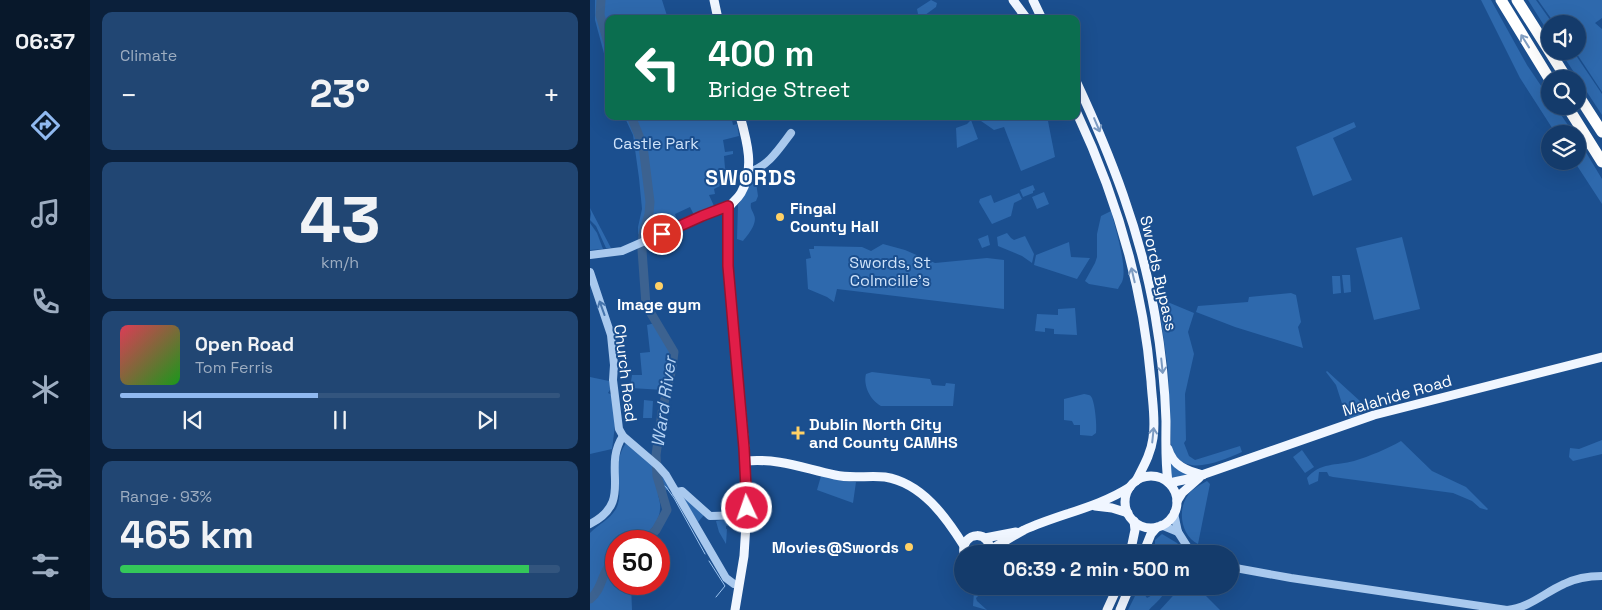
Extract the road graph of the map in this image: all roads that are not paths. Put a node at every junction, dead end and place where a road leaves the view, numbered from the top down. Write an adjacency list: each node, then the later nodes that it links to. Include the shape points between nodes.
1 (714, 0): 6 (main road)
2 (1014, 0): 7 (main road)
3 (1033, 0): 8 (main road)
4 (1501, 0): 9 (highway, one-way to 4)
5 (1517, 0): 10 (highway)
6 (717, 15)
7 (1024, 15)
8 (1040, 15)
9 (1544, 70)
10 (1561, 70)
11 (1080, 90): 25 (main road, Swords Bypass, one-way to 25, via 1115,171 1143,261 1160,351)
12 (1586, 107): 16 (highway)
13 (1573, 115): 18 (highway)
14 (741, 120): 19 (main road, via 748,149)
15 (1080, 120): 29 (main road, Swords Bypass, one-way to 15, via 1146,461 1153,438 1154,416 1144,321 1119,220)
16 (1602, 132)
17 (791, 133): 19 (street, via 768,161)
18 (1602, 162)
19 (748, 172): 20 (main road, via 741,194)
20 (728, 206): 21 (street, via 638,245 610,254); 26 (main road, via 728,266)
21 (590, 255)
22 (590, 272): 24 (street, Church Road, one-way to 22, via 618,425 611,335)
23 (1602, 357): 27 (main road, Malahide Road, via 1374,415)
24 (623, 436): 30 (street, Church Road, via 655,463); 36 (street, via 618,443 615,460 615,499 607,512)
25 (1166, 442): 27 (main road, via 1170,458 1177,465); 28 (main road, Swords Bypass)
26 (745, 461): 34 (main road); 37 (main road, via 776,460 839,476 894,479 923,495)
27 (1204, 475): 28 (main road, Malahide Road); 31 (main road, Malahide Road)
28 (1168, 482): 29 (main road, via 1148,477); 31 (main road)
29 (1133, 484): 32 (main road); 35 (main road, via 1126,500)
30 (676, 492): 34 (street, via 682,491 710,516); 52 (street, Church Road, via 726,578)
31 (1177, 501): 33 (main road)
32 (1092, 506): 35 (main road, via 1112,508); 39 (main road)
33 (1174, 513): 38 (main road, via 1170,520); 40 (street)
34 (747, 515): 52 (main road)
35 (1131, 517): 38 (main road, via 1148,528); 47 (main road, via 1135,530)
36 (590, 524)
37 (951, 525): 41 (main road); 43 (main road)
38 (1159, 526): 40 (street); 48 (main road)
39 (1023, 531): 42 (main road); 46 (main road)
40 (1178, 532): 49 (street)
41 (971, 537): 42 (main road); 44 (main road)
42 (985, 538): 45 (main road)
43 (961, 545)
44 (966, 545)
45 (989, 545)
46 (1001, 545)
47 (1132, 545)
48 (1147, 545)
49 (1186, 545)
50 (1239, 569): 51 (street, via 1488,608 1514,609 1572,580)
51 (1602, 576)
52 (739, 585): 55 (main road)
53 (1114, 595): 56 (main road)
54 (1126, 595): 57 (main road)
55 (735, 610)
56 (1107, 610)
57 (1120, 610)

